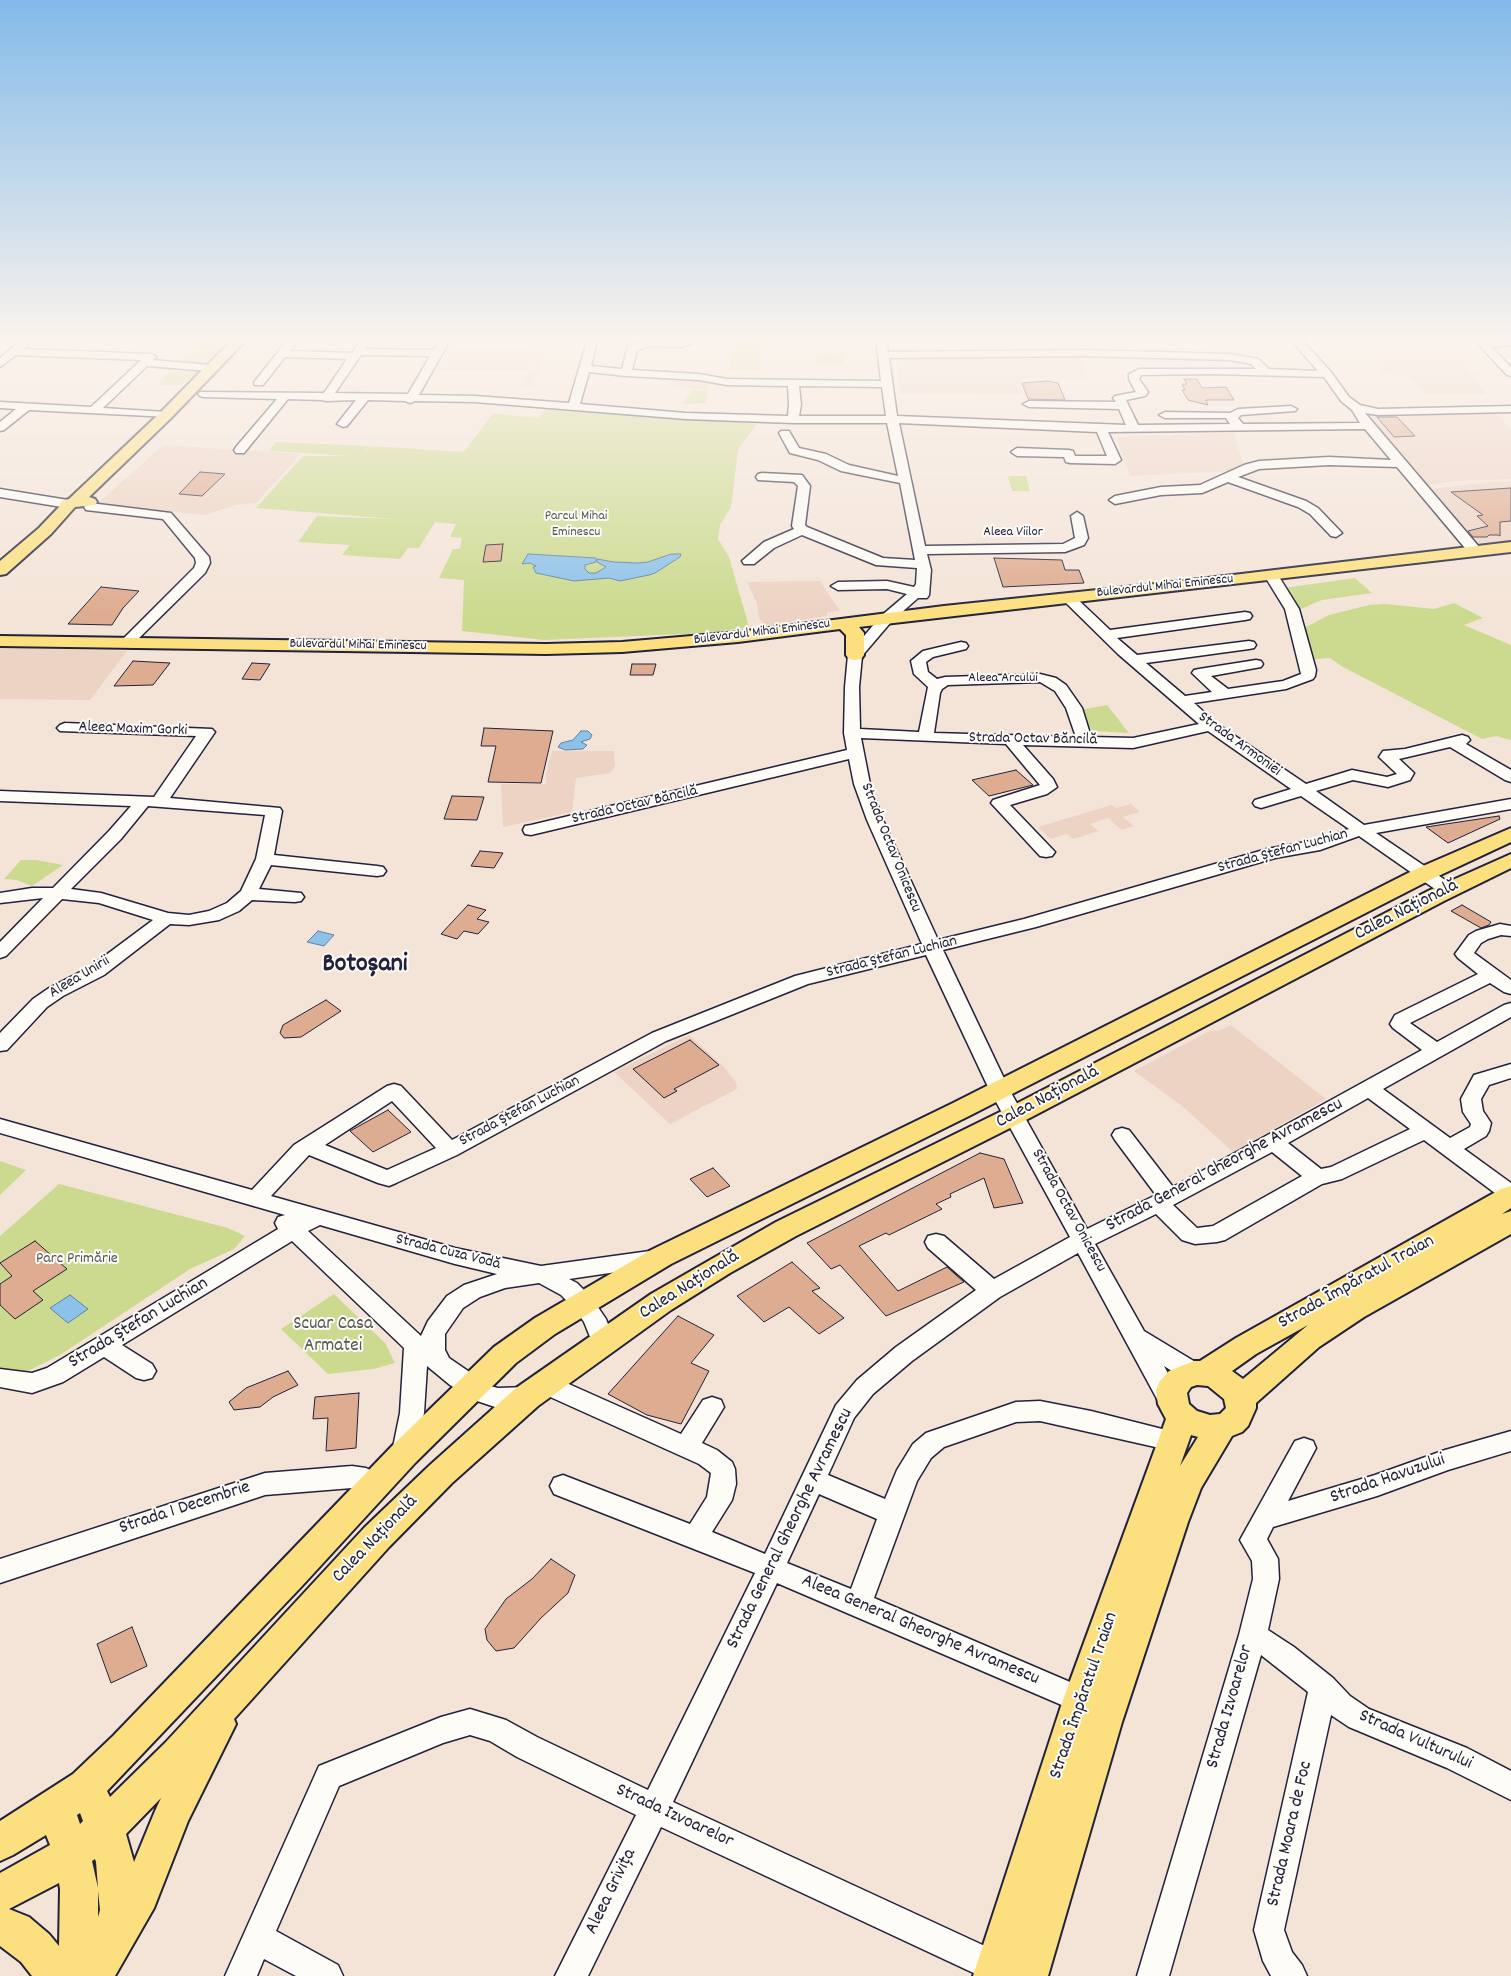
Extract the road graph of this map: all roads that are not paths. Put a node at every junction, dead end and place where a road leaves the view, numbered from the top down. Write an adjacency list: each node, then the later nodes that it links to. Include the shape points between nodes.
1 (151, 430): 16 (main road)
2 (167, 430): 16 (main road, via 132,464)
3 (256, 430): 8 (street)
4 (894, 430): 13 (street)
5 (1102, 430): 9 (street, via 1116,460 1070,459 1069,454)
6 (1372, 430): 10 (street)
7 (785, 433): 13 (street, via 794,450 822,457 845,468)
8 (240, 450)
9 (1017, 452)
10 (1400, 464): 12 (street, via 1290,462 1253,467); 22 (street)
11 (762, 478): 18 (street, via 798,478 804,486 798,526)
12 (1230, 478): 15 (street, via 1202,489 1161,491); 19 (street, via 1302,504)
13 (905, 481): 21 (street)
14 (0, 493): 16 (street)
15 (1116, 500)
16 (78, 506): 25 (main road); 27 (main road, via 45,548); 38 (street, via 167,516 202,557 200,570)
17 (1077, 516): 21 (street, Aleea Viilor, via 1082,538 1064,548)
18 (802, 530): 23 (street, via 769,545); 24 (street, via 881,562)
19 (1336, 533)
20 (1511, 547): 22 (main road, Bulevardul Mihai Eminescu)
21 (919, 550): 24 (street)
22 (1475, 551): 26 (main road, Bulevardul Mihai Eminescu)
23 (749, 561)
24 (922, 564): 29 (street)
25 (3, 566)
26 (1271, 575): 30 (main road, Bulevardul Mihai Eminescu); 45 (street, via 1292,609 1308,676 1286,685)
27 (0, 586)
28 (838, 586): 29 (street, via 887,585)
29 (921, 591): 31 (main road); 32 (street); 34 (street)
30 (1068, 598): 31 (main road, Bulevardul Mihai Eminescu); 36 (street, Strada Armoniei)
31 (944, 611): 32 (main road, Bulevardul Mihai Eminescu)
32 (908, 616): 34 (main road, Bulevardul Mihai Eminescu); 42 (street)
33 (1245, 616): 36 (street)
34 (886, 619): 35 (main road, Bulevardul Mihai Eminescu); 42 (street)
35 (843, 623): 38 (main road, Bulevardul Mihai Eminescu, via 738,637 606,648); 42 (main road, via 855,633)
36 (1106, 635): 41 (street, Strada Armoniei)
37 (3, 641): 38 (main road, Bulevardul Mihai Eminescu)
38 (127, 642)
39 (1249, 645): 41 (street)
40 (961, 646): 44 (street, via 928,654 918,661 921,674)
41 (1134, 660): 46 (street, Strada Armoniei)
42 (854, 664): 49 (street, Strada Octav Onicescu)
43 (1256, 664): 45 (street, via 1199,673)
44 (936, 686): 50 (street); 52 (street, Aleea Arcului, via 945,681 966,679 1040,678 1051,681 1061,688 1074,708)
45 (1224, 693): 46 (street)
46 (1180, 700): 47 (street, Strada Armoniei)
47 (1212, 726): 52 (street, Strada Octav Băncilă, via 1133,743); 55 (street, Strada Armoniei)
48 (65, 728): 57 (street, Aleea Maxim Gorki, via 207,732)
49 (852, 733): 50 (street, Strada Octav Băncilă); 53 (street, Strada Octav Onicescu)
50 (926, 736): 51 (street, Strada Octav Băncilă)
51 (1010, 739): 52 (street, Strada Octav Băncilă); 63 (street, via 1049,786 1000,803)
52 (1085, 741)
53 (855, 753): 60 (street, Strada Octav Băncilă); 75 (street, Strada Octav Onicescu, via 875,820)
54 (1511, 777): 55 (street, via 1457,741 1405,754 1389,754 1387,757 1406,774 1404,777 1388,782 1355,774)
55 (1303, 790): 58 (street); 61 (street, Strada Armoniei)
56 (0, 796): 57 (street)
57 (151, 802): 64 (street, via 274,811); 69 (street)
58 (1261, 803)
59 (1511, 804): 61 (street, Strada Ștefan Luchian)
60 (531, 830)
61 (1362, 830): 67 (street, Strada Armoniei); 75 (street, Strada Ștefan Luchian, via 1314,846 1273,853 1030,923)
62 (1511, 834): 67 (main road, Calea Națională)
63 (1046, 852)
64 (265, 859): 66 (street); 70 (street)
65 (1511, 860): 68 (main road, Calea Națională)
66 (377, 871)
67 (1424, 874): 68 (street); 84 (main road, Calea Națională)
68 (1448, 890): 84 (main road, Calea Națională)
69 (58, 892): 72 (street); 73 (street, via 101,898); 76 (street)
70 (248, 894): 71 (street); 73 (street, via 233,907 213,916 188,920)
71 (294, 897)
72 (0, 898)
73 (166, 918): 80 (street, Aleea Unirii, via 97,971 40,1003)
74 (1511, 931): 77 (street, via 1500,929 1482,935 1464,954)
75 (931, 947): 84 (street, Strada Octav Onicescu); 91 (street, Strada Ștefan Luchian, via 802,980 659,1037)
76 (0, 952)
77 (1491, 975): 78 (street); 81 (street, via 1402,1019 1400,1024 1405,1029)
78 (1511, 988)
79 (1511, 1009): 81 (street, Strada General Gheorghe Avramescu)
80 (0, 1045)
81 (1437, 1051): 83 (street, Strada General Gheorghe Avramescu)
82 (1511, 1071): 90 (street, via 1481,1080 1471,1099 1473,1112 1481,1123 1479,1131)
83 (1369, 1089): 86 (street); 88 (street, Strada General Gheorghe Avramescu)
84 (1007, 1102): 99 (street, Strada Octav Onicescu); 101 (main road, Calea Națională); 106 (main road, Calea Națională, via 720,1266)
85 (0, 1126): 94 (street, Strada Cuza Vodă)
86 (1424, 1130): 90 (street); 92 (street, via 1335,1174)
87 (1122, 1135): 95 (street)
88 (1274, 1142): 92 (street); 95 (street, Strada General Gheorghe Avramescu)
89 (308, 1146): 91 (street, Strada Ștefan Luchian, via 385,1178); 91 (street, via 394,1091); 94 (street, via 285,1166)
90 (1449, 1148): 93 (street)
91 (450, 1150)
92 (1317, 1176): 95 (street, via 1216,1234 1190,1234)
93 (1511, 1195): 111 (main road, Strada Împăratul Traian)
94 (259, 1201): 97 (street, Strada Cuza Vodă)
95 (1163, 1201): 99 (street, Strada General Gheorghe Avramescu)
96 (318, 1218): 97 (street, Strada Cuza Vodă); 102 (street, Strada Cuza Vodă, via 455,1256)
97 (290, 1221): 107 (street, Strada Cuza Vodă); 108 (street, Strada Ștefan Luchian, via 271,1243)
98 (1511, 1221): 115 (main road, Strada Împăratul Traian, via 1309,1339)
99 (1083, 1240): 103 (street, Strada General Gheorghe Avramescu); 105 (street, Strada Octav Onicescu)
100 (936, 1242): 103 (street)
101 (661, 1257): 102 (street); 104 (main road, Calea Națională)
102 (542, 1275): 104 (street, Strada Cuza Vodă, via 568,1289); 109 (street, via 495,1282 455,1302 433,1334 433,1350)
103 (992, 1291): 123 (street, Strada General Gheorghe Avramescu, via 908,1351 865,1387 845,1412)
104 (583, 1303): 106 (street, Strada Cuza Vodă); 113 (main road, Calea Națională, via 525,1340)
105 (1137, 1337): 111 (street); 117 (street, Strada Octav Onicescu)
106 (603, 1342): 114 (main road, Calea Națională)
107 (416, 1345): 109 (street, Strada Cuza Vodă); 122 (street, via 412,1413)
108 (105, 1346): 110 (street); 112 (street, Strada Ștefan Luchian, via 32,1383)
109 (440, 1363): 113 (street, Strada Cuza Vodă)
110 (144, 1371)
111 (1199, 1373): 115 (main road, via 1227,1382); 117 (main road, via 1184,1376 1171,1390)
112 (0, 1378)
113 (471, 1387): 114 (street, Strada Cuza Vodă, via 498,1398); 122 (main road, Calea Națională)
114 (536, 1390): 120 (street); 134 (main road, Calea Națională, via 441,1474 377,1537)
115 (1240, 1399): 118 (main road, via 1238,1417)
116 (712, 1407): 120 (street)
117 (1176, 1421): 118 (main road); 126 (street, via 1092,1421 1040,1411 1009,1414 935,1440 922,1451 906,1477); 135 (main road, Strada Împăratul Traian, via 1159,1486)
118 (1221, 1427): 147 (main road, Strada Împăratul Traian, via 1188,1482 1172,1522 1104,1722)
119 (1511, 1441): 127 (street, Strada Havuzului)
120 (686, 1447): 128 (street, via 708,1457 723,1469 719,1500)
121 (1304, 1448): 127 (street, Strada Izvoarelor)
122 (404, 1454): 124 (main road, Calea Națională)
123 (813, 1480): 126 (street); 129 (street, Strada General Gheorghe Avramescu)
124 (375, 1484): 130 (street, Strada 1 Decembrie, via 352,1477 265,1484); 137 (main road, Calea Națională)
125 (563, 1486): 128 (street, Aleea General Gheorghe Avramescu)
126 (892, 1514): 131 (street)
127 (1265, 1519): 132 (street, Strada Izvoarelor, via 1253,1540 1265,1559 1266,1579)
128 (695, 1537): 129 (street, Aleea General Gheorghe Avramescu)
129 (771, 1568): 131 (street, Aleea General Gheorghe Avramescu); 139 (street, Strada General Gheorghe Avramescu)
130 (0, 1571)
131 (859, 1604): 135 (street, Aleea General Gheorghe Avramescu)
132 (1252, 1635): 133 (street, Strada Vulturului); 154 (street, Strada Izvoarelor)
133 (1323, 1687): 136 (street, Strada Vulturului, via 1340,1705 1359,1718 1457,1758); 155 (street, Strada Moara de Foc, via 1269,1930 1279,1961)
134 (232, 1697): 140 (main road, Calea Națională); 146 (main road, via 174,1811 140,1894)
135 (1082, 1700): 147 (main road, Strada Împăratul Traian)
136 (1511, 1786)
137 (86, 1787): 138 (main road, Calea Națională); 140 (main road)
138 (56, 1808): 141 (main road, Calea Națională); 142 (main road)
139 (653, 1808): 145 (street, Strada Izvoarelor, via 496,1730 470,1722 441,1730 329,1776); 147 (street, Strada Izvoarelor); 153 (street, Aleea Grivița)
140 (106, 1828): 142 (main road, Calea Națională); 146 (main road, via 118,1886 119,1910)
141 (0, 1842)
142 (71, 1853): 143 (main road, Calea Națională); 149 (main road, via 79,1889)
143 (0, 1894)
144 (0, 1926): 148 (main road, via 15,1932 35,1948)
145 (257, 1938): 151 (street); 152 (street)
146 (112, 1943): 150 (main road)
147 (1008, 1974)
148 (58, 1976)
149 (78, 1976)
150 (93, 1976)
151 (241, 1976)
152 (327, 1976)
153 (571, 1976)
154 (1153, 1976)
155 (1291, 1976)

